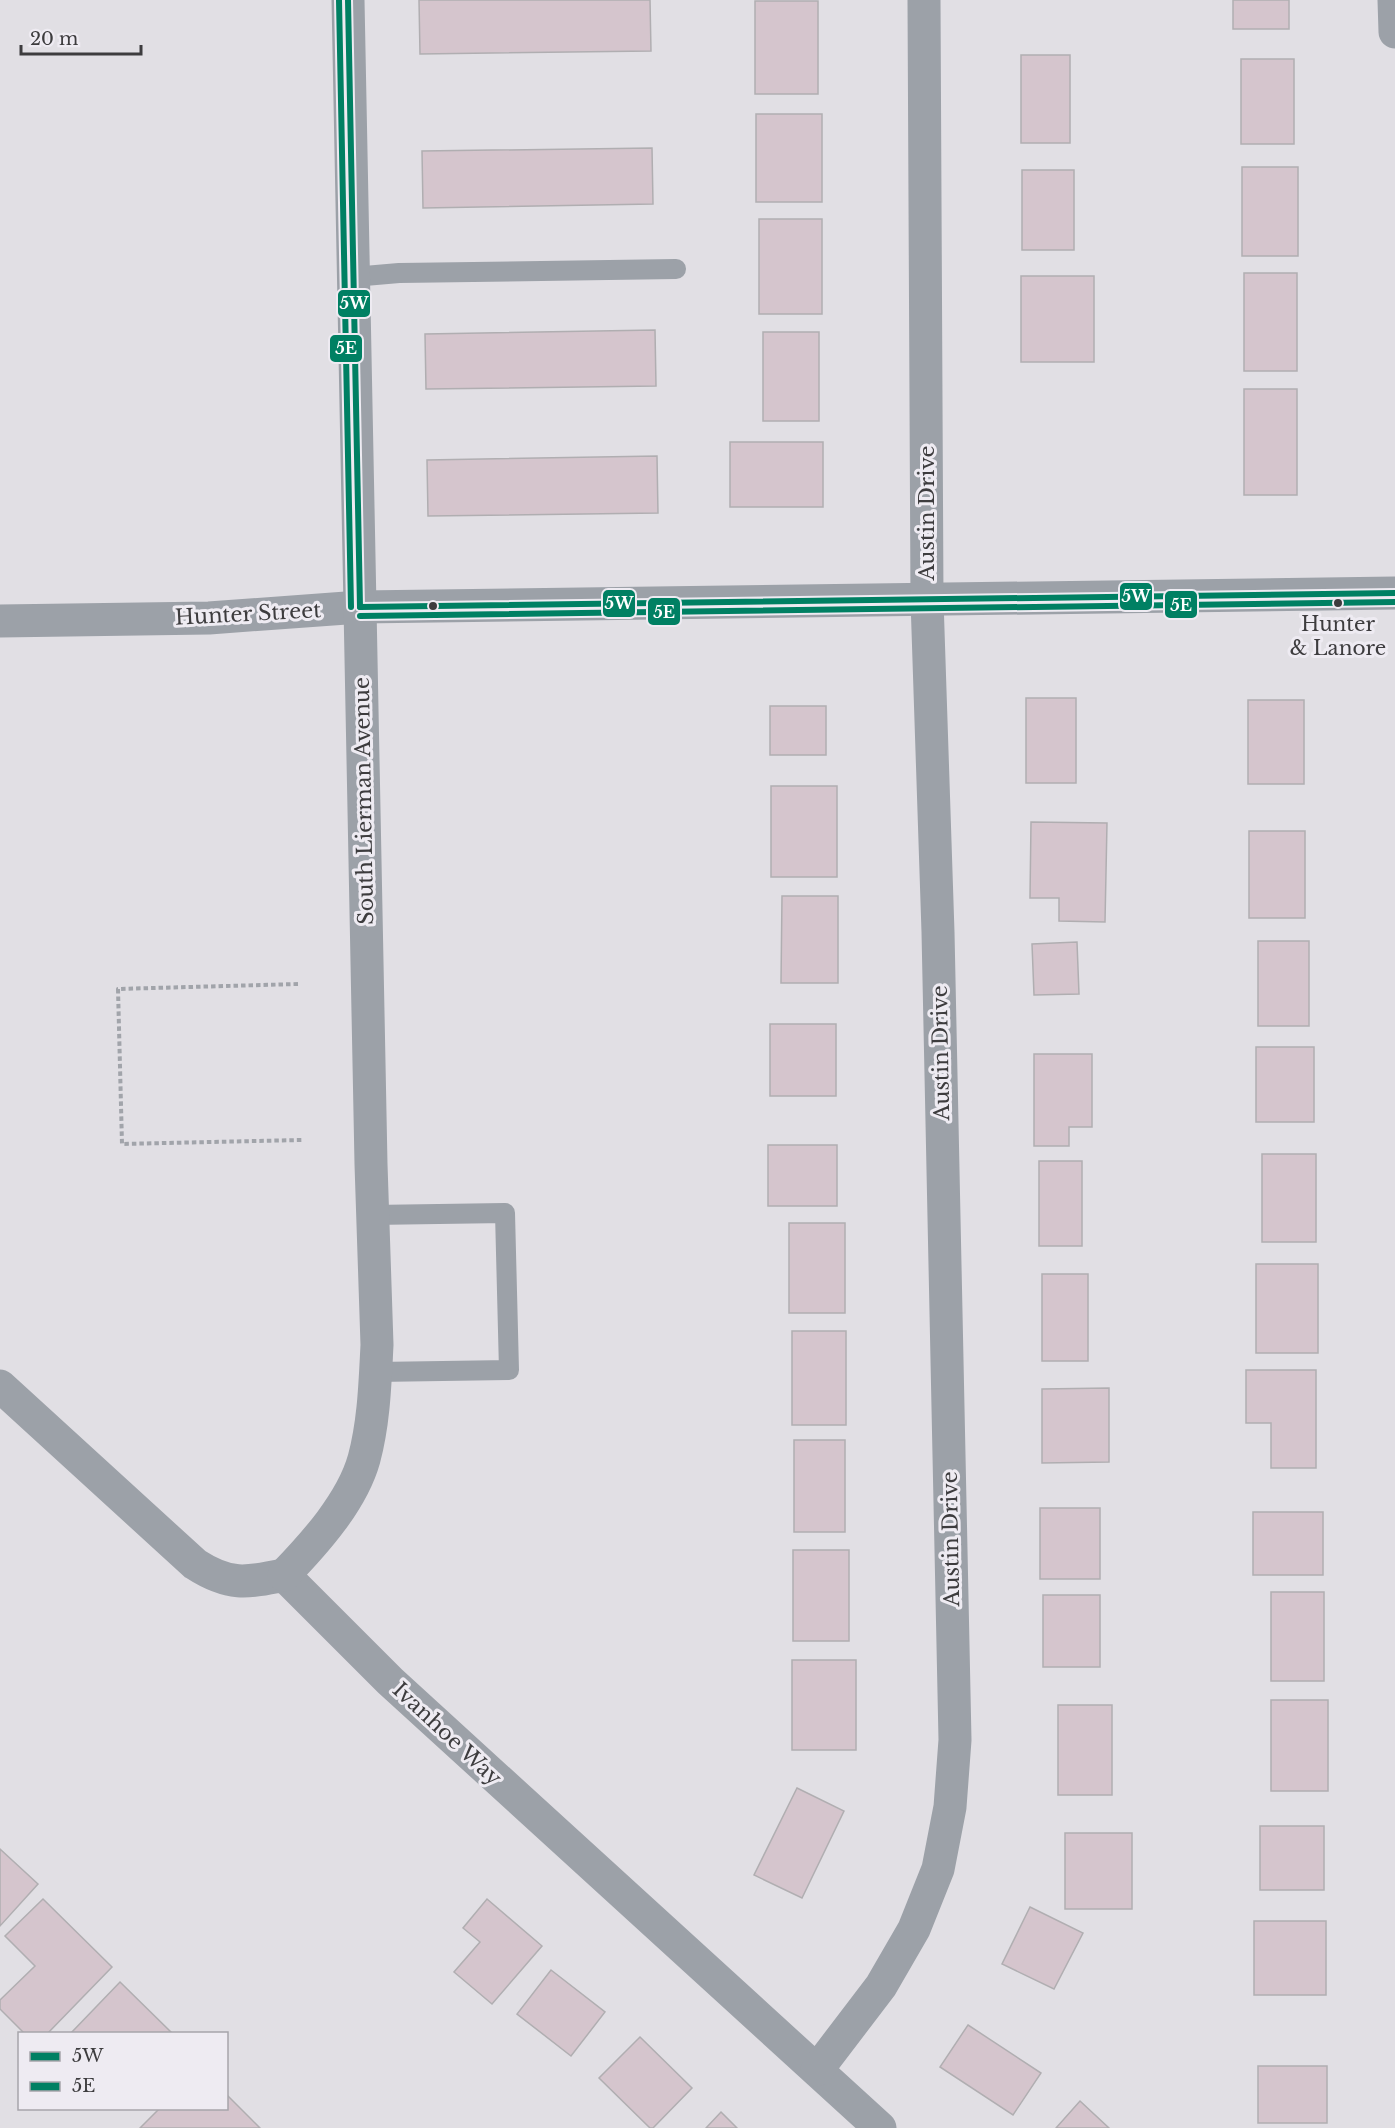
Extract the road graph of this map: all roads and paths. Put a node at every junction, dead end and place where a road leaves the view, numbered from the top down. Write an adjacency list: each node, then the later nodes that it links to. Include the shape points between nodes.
1 (348, 0): 6 (street, South Lierman Avenue)
2 (924, 0): 8 (street, Austin Drive)
3 (1394, 0): 4 (street)
4 (1395, 32)
5 (676, 269): 6 (lane)
6 (354, 277): 9 (street, South Lierman Avenue)
7 (1395, 593): 8 (street, Hunter Street)
8 (927, 600): 9 (street, Hunter Street); 17 (street, Austin Drive, via 939,956 954,1751 950,1807 938,1869 914,1929 881,1986)
9 (360, 608): 10 (street, Hunter Street, via 209,618); 13 (street, South Lierman Avenue)
10 (0, 621)
11 (298, 984): 12 (path, via 118,989 122,1144)
12 (302, 1140)
13 (372, 1215): 14 (street, South Lierman Avenue); 14 (lane, via 505,1213 509,1370)
14 (376, 1372): 16 (street, South Lierman Avenue, via 364,1461 348,1496 310,1548)
15 (0, 1386): 16 (street, via 195,1564 213,1576 248,1582)
16 (284, 1575): 17 (street, Ivanhoe Way, via 407,1696)
17 (817, 2070): 18 (street, Ivanhoe Way)
18 (880, 2128)

